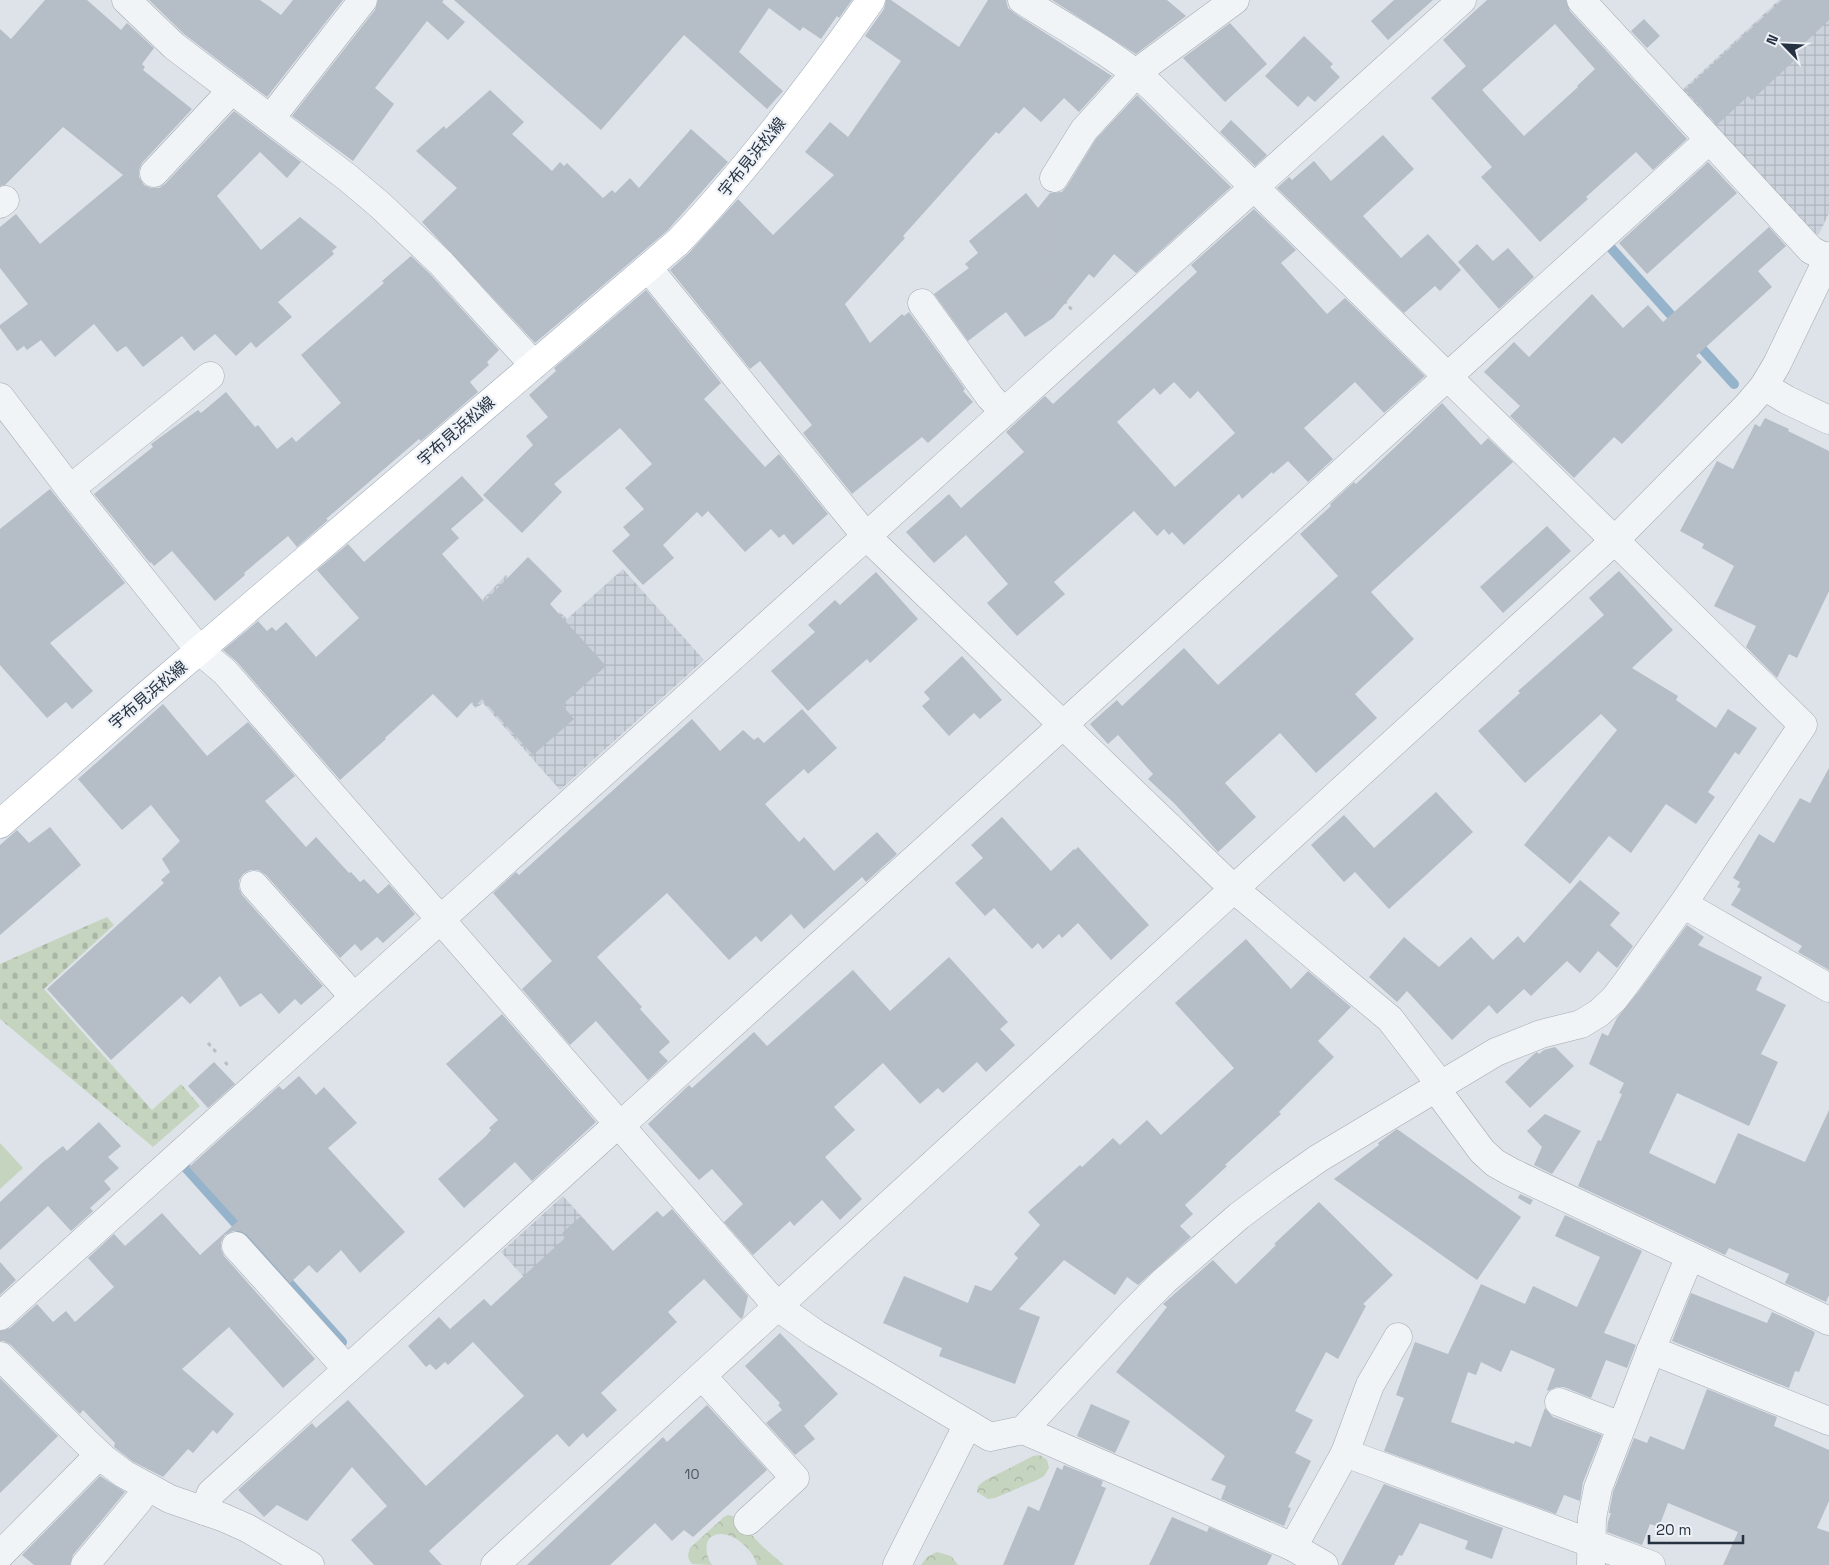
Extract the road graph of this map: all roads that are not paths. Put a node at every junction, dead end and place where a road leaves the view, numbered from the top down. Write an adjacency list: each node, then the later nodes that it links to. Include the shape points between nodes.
1 (126, 0): 9 (street, via 174,46)
2 (364, 0): 10 (street)
3 (871, 0): 16 (main road, 宇布見浜松線, via 830,59 721,197)
4 (1022, 0): 8 (street)
5 (1235, 0): 8 (street)
6 (1462, 0): 14 (street)
7 (1581, 0): 11 (street)
8 (1136, 73): 13 (street, via 1084,130); 14 (street)
9 (232, 90): 10 (street); 12 (street)
10 (270, 119): 18 (street, via 348,178 411,233)
11 (1709, 140): 15 (street, via 1811,250); 20 (street)
12 (154, 173)
13 (1054, 178)
14 (1254, 187): 20 (street); 23 (street)
15 (1828, 258): 21 (street)
16 (648, 268): 18 (main road, 宇布見浜松線); 26 (street)
17 (922, 303): 23 (street)
18 (534, 365): 28 (main road, 宇布見浜松線)
19 (210, 376): 25 (street)
20 (1447, 377): 27 (street); 29 (street)
21 (1764, 386): 24 (street); 27 (street)
22 (0, 397): 25 (street)
23 (1004, 412): 26 (street)
24 (1829, 420)
25 (70, 489): 28 (street)
26 (866, 536): 29 (street); 34 (street)
27 (1614, 541): 32 (street); 33 (street, via 1802,724)
28 (200, 651): 30 (main road, 宇布見浜松線); 34 (street, via 225,672)
29 (1062, 725): 32 (street); 38 (street)
30 (2, 818)
31 (254, 885): 36 (street)
32 (1234, 889): 37 (street, via 1390,1019 1434,1075); 41 (street)
33 (1683, 904): 35 (street); 37 (street, via 1614,999 1598,1013 1580,1024 1525,1039 1496,1052)
34 (441, 919): 36 (street); 38 (street)
35 (1829, 988)
36 (354, 997): 42 (street)
37 (1438, 1086): 40 (street, via 1442,1097 1470,1136 1495,1163); 53 (street, via 1319,1158 1239,1216 1164,1281)
38 (620, 1124): 41 (street); 47 (street)
39 (236, 1246): 47 (street)
40 (1690, 1256): 43 (street); 45 (street)
41 (778, 1307): 48 (street); 51 (street, via 816,1334)
42 (0, 1316)
43 (1829, 1321)
44 (1398, 1337): 54 (street, via 1370,1385)
45 (1651, 1350): 50 (street); 52 (street)
46 (0, 1356): 55 (street)
47 (347, 1369): 57 (street, via 211,1493)
48 (702, 1376): 58 (street, via 795,1478); 64 (street)
49 (1559, 1402): 52 (street)
50 (1829, 1421)
51 (968, 1424): 53 (street, via 990,1437); 65 (street)
52 (1621, 1426): 60 (street, via 1598,1488 1592,1518)
53 (1023, 1430): 59 (street)
54 (1345, 1453): 59 (street); 60 (street)
55 (99, 1455): 56 (street); 61 (street)
56 (147, 1487): 57 (street); 62 (street)
57 (204, 1511): 63 (street, via 247,1528)
58 (748, 1521)
59 (1293, 1547): 66 (street)
60 (1591, 1554): 67 (street)
61 (0, 1555)
62 (85, 1565)
63 (310, 1565)
64 (495, 1565)
65 (896, 1565)
66 (1324, 1565)
67 (1651, 1565)

